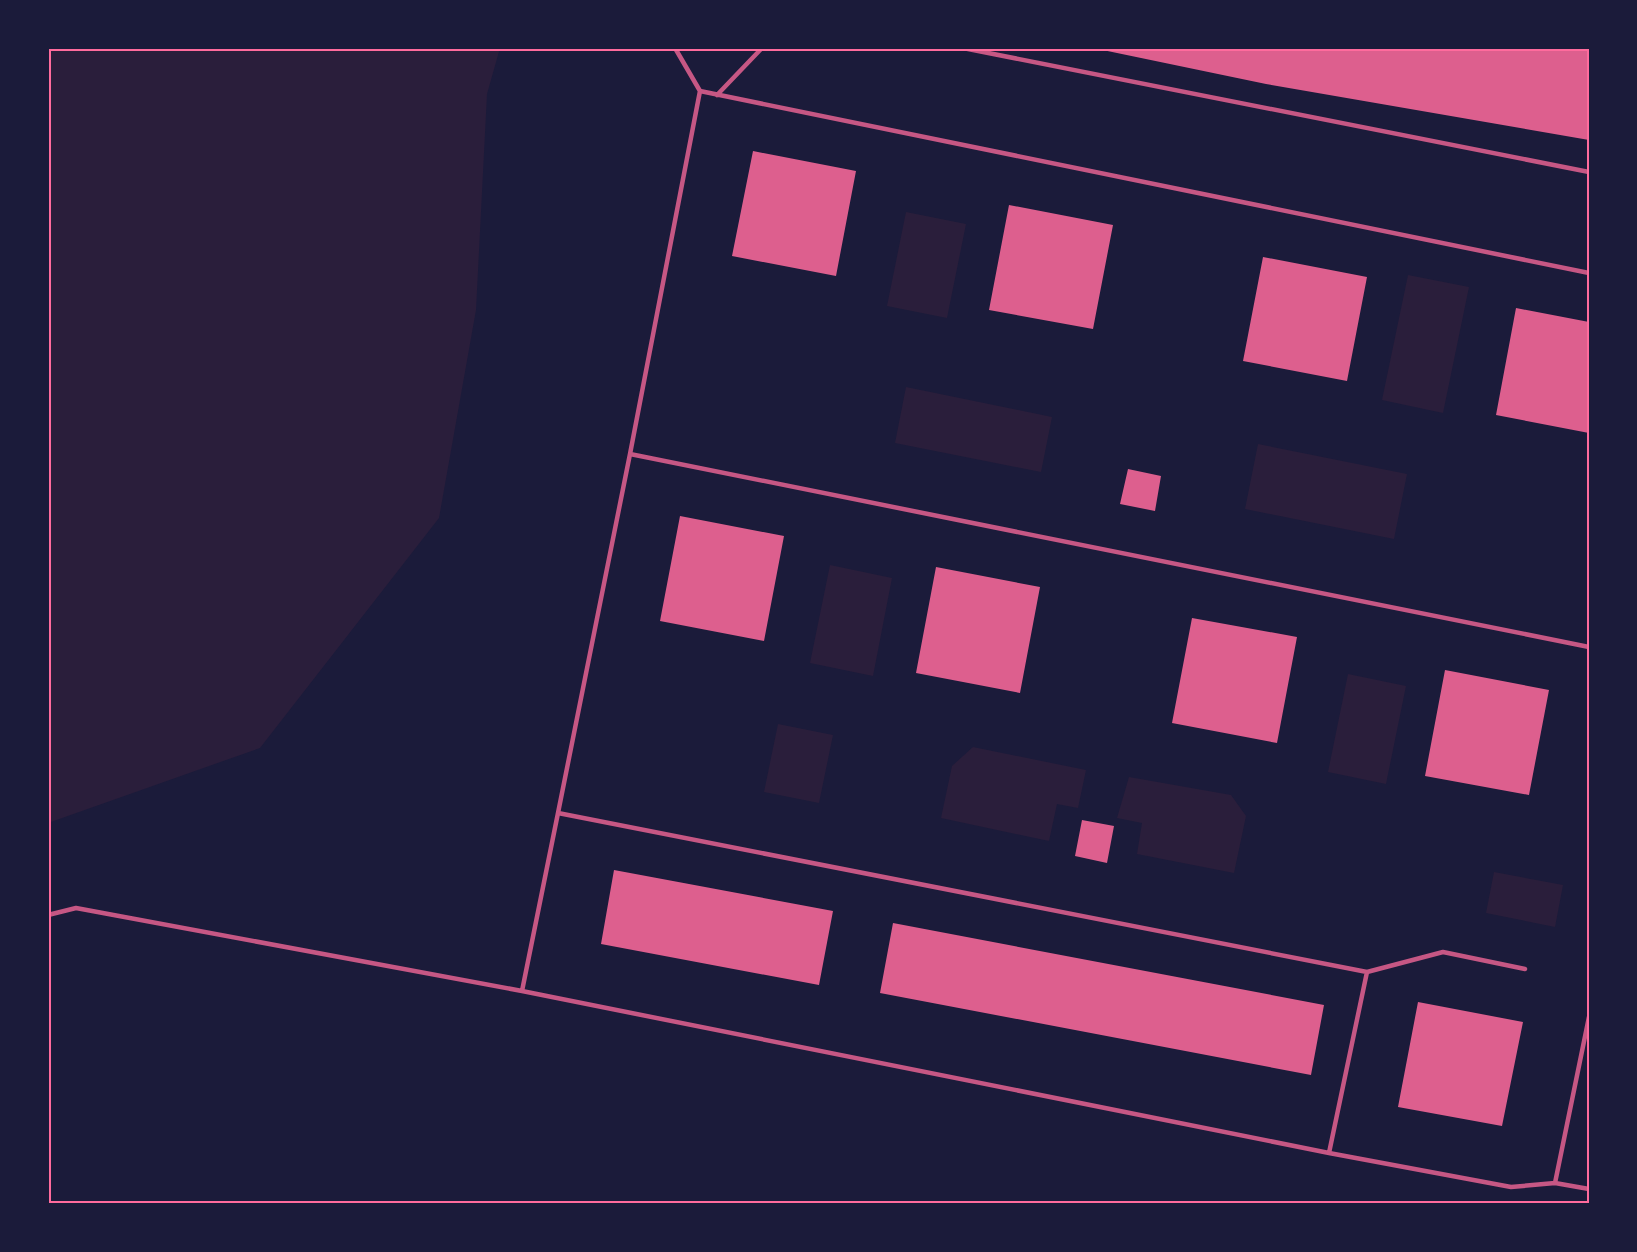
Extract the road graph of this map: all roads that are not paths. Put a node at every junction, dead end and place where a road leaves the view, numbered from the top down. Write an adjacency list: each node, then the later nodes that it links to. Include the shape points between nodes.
1 (675, 48): 4 (lane)
2 (762, 48): 5 (lane)
3 (963, 48): 6 (lane)
4 (700, 91): 5 (lane); 8 (lane)
5 (717, 95): 7 (lane)
6 (1589, 172)
7 (1589, 273)
8 (630, 454): 9 (lane); 10 (lane)
9 (1589, 647)
10 (558, 813): 13 (lane); 14 (lane)
11 (48, 915): 14 (lane, via 76,908)
12 (1524, 969): 13 (lane, via 1443,952)
13 (1367, 972): 16 (lane)
14 (522, 991): 16 (lane)
15 (1589, 1017): 17 (lane)
16 (1329, 1153): 17 (lane, via 1511,1187)
17 (1555, 1183): 18 (lane)
18 (1589, 1189)

